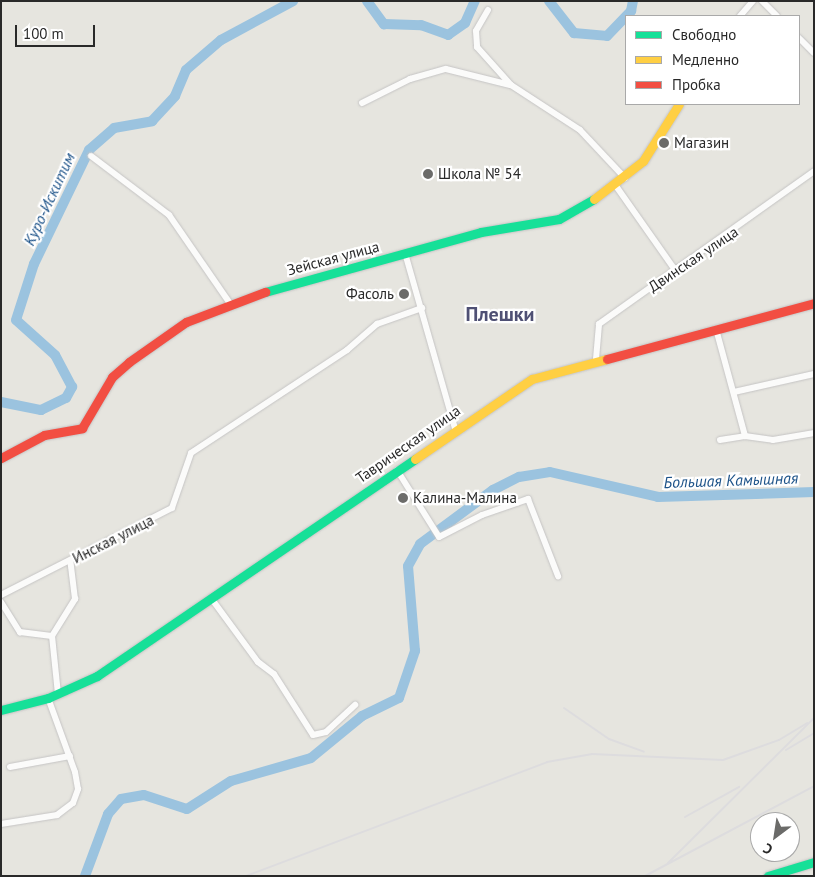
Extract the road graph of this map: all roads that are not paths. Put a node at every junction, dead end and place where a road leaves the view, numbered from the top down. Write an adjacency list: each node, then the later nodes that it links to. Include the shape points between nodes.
1 (753, 1): 4 (street)
2 (762, 1): 5 (street)
3 (488, 10): 8 (street, via 475,43)
4 (741, 15)
5 (776, 15)
6 (800, 39): 7 (street)
7 (814, 53)
8 (511, 85): 9 (street, via 446,68 410,79); 13 (street, via 580,130)
9 (362, 103)
10 (678, 105): 13 (main road, Зейская улица, via 658,140)
11 (91, 156): 17 (street, via 169,216)
12 (814, 171): 16 (street, Двинская улица)
13 (625, 178): 14 (main road, Зейская улица)
14 (616, 186): 15 (main road, Зейская улица, via 559,219 481,232); 16 (street)
15 (405, 253): 17 (main road, Зейская улица); 19 (street)
16 (674, 270): 21 (street, Двинская улица, via 599,324)
17 (229, 302): 28 (main road, Зейская улица, via 186,322 129,362 112,377 82,428 44,434)
18 (814, 303): 20 (main road, Таврическая улица)
19 (422, 308): 24 (street); 30 (street, Инская улица, via 377,324 347,350 191,453 172,508)
20 (716, 330): 21 (main road, Таврическая улица); 23 (street)
21 (596, 359): 24 (main road, Таврическая улица, via 532,379)
22 (814, 374): 23 (street)
23 (734, 392): 26 (street)
24 (456, 428): 29 (main road, Таврическая улица)
25 (814, 433): 26 (street, via 773,440)
26 (744, 436): 27 (street)
27 (720, 440)
28 (1, 458)
29 (397, 470): 31 (street, via 437,535 528,499); 33 (main road, Таврическая улица)
30 (70, 561): 32 (street, Инская улица); 35 (street, via 75,599)
31 (558, 576)
32 (1, 595)
33 (211, 598): 36 (main road, Таврическая улица, via 97,676); 38 (street, via 258,662 274,674 313,735 326,732)
34 (1, 602): 35 (street, via 20,632)
35 (52, 636): 36 (street)
36 (58, 694): 37 (main road, Таврическая улица)
37 (48, 698): 39 (main road, Таврическая улица); 40 (street)
38 (355, 705)
39 (1, 710)
40 (70, 756): 41 (street); 42 (street, via 78,789 73,803 57,815)
41 (10, 767)
42 (1, 824)
43 (814, 862): 44 (main road)
44 (768, 876)

